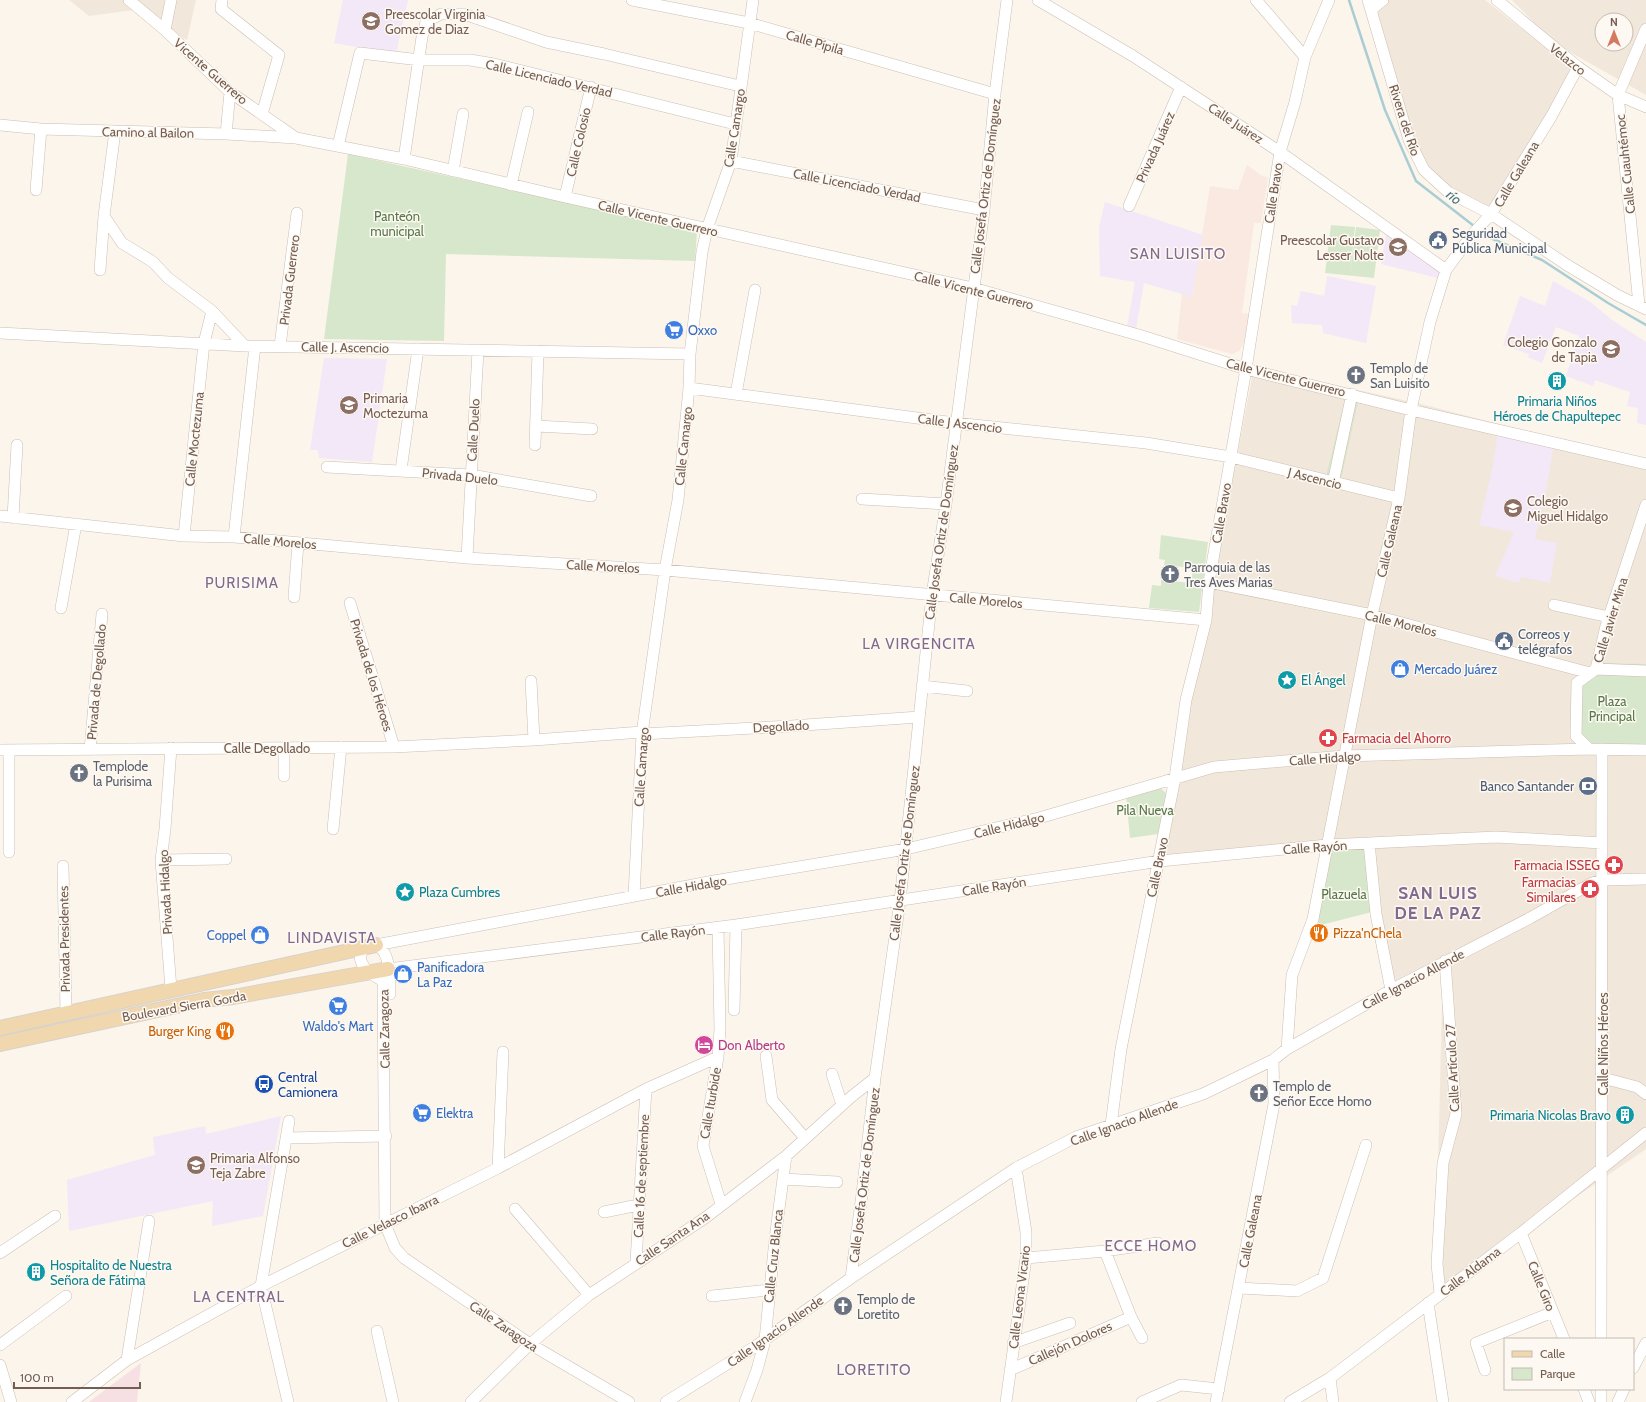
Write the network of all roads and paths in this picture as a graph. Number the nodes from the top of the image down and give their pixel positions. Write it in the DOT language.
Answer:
graph roads {
  1 [pos="129,0"];
  2 [pos="171,0"];
  3 [pos="222,0"];
  4 [pos="632,0"];
  5 [pos="753,0"];
  6 [pos="1008,0"];
  7 [pos="1038,0"];
  8 [pos="1256,0"];
  9 [pos="1329,0"];
  10 [pos="1383,0"];
  11 [pos="1497,0"];
  12 [pos="1370,5"];
  13 [pos="749,23"];
  14 [pos="1646,29"];
  15 [pos="165,30"];
  16 [pos="1643,46"];
  17 [pos="1305,57"];
  18 [pos="420,60"];
  19 [pos="1578,67"];
  20 [pos="740,86"];
  21 [pos="591,87"];
  22 [pos="1181,87"];
  23 [pos="230,92"];
  24 [pos="995,94"];
  25 [pos="1618,95"];
  26 [pos="1646,107"];
  27 [pos="528,112"];
  28 [pos="262,114"];
  29 [pos="463,114"];
  30 [pos="735,124"];
  31 [pos="0,125"];
  32 [pos="40,129"];
  33 [pos="115,131"];
  34 [pos="226,134"];
  35 [pos="296,138"];
  36 [pos="338,146"];
  37 [pos="1280,152"];
  38 [pos="404,159"];
  39 [pos="731,161"];
  40 [pos="453,171"];
  41 [pos="511,185"];
  42 [pos="36,190"];
  43 [pos="565,197"];
  44 [pos="1129,206"];
  45 [pos="984,210"];
  46 [pos="297,213"];
  47 [pos="104,216"];
  48 [pos="1489,217"];
  49 [pos="706,229"];
  50 [pos="100,270"];
  51 [pos="1446,270"];
  52 [pos="973,288"];
  53 [pos="755,290"];
  54 [pos="1642,307"];
  55 [pos="212,311"];
  56 [pos="0,333"];
  57 [pos="204,343"];
  58 [pos="250,346"];
  59 [pos="280,346"];
  60 [pos="418,349"];
  61 [pos="478,350"];
  62 [pos="538,351"];
  63 [pos="690,354"];
  64 [pos="1246,369"];
  65 [pos="689,388"];
  66 [pos="736,394"];
  67 [pos="1352,394"];
  68 [pos="1411,410"];
  69 [pos="955,423"];
  70 [pos="536,426"];
  71 [pos="592,429"];
  72 [pos="17,445"];
  73 [pos="536,445"];
  74 [pos="1231,458"];
  75 [pos="1646,464"];
  76 [pos="327,467"];
  77 [pos="401,470"];
  78 [pos="471,475"];
  79 [pos="1333,483"];
  80 [pos="591,496"];
  81 [pos="1399,498"];
  82 [pos="862,499"];
  83 [pos="946,504"];
  84 [pos="1646,505"];
  85 [pos="0,516"];
  86 [pos="14,518"];
  87 [pos="76,524"];
  88 [pos="184,536"];
  89 [pos="234,537"];
  90 [pos="298,543"];
  91 [pos="467,558"];
  92 [pos="664,570"];
  93 [pos="1209,582"];
  94 [pos="932,595"];
  95 [pos="294,597"];
  96 [pos="350,603"];
  97 [pos="1554,605"];
  98 [pos="61,608"];
  99 [pos="102,614"];
  100 [pos="1372,615"];
  101 [pos="1609,617"];
  102 [pos="1206,620"];
  103 [pos="1593,671"];
  104 [pos="1646,671"];
  105 [pos="531,681"];
  106 [pos="922,686"];
  107 [pos="968,691"];
  108 [pos="919,716"];
  109 [pos="642,733"];
  110 [pos="534,740"];
  111 [pos="341,747"];
  112 [pos="394,747"];
  113 [pos="171,748"];
  114 [pos="284,748"];
  115 [pos="1588,749"];
  116 [pos="1602,749"];
  117 [pos="4,750"];
  118 [pos="90,750"];
  119 [pos="1646,750"];
  120 [pos="1344,756"];
  121 [pos="284,776"];
  122 [pos="1175,778"];
  123 [pos="333,829"];
  124 [pos="1369,843"];
  125 [pos="1602,843"];
  126 [pos="1327,845"];
  127 [pos="906,849"];
  128 [pos="10,852"];
  129 [pos="226,859"];
  130 [pos="161,860"];
  131 [pos="1160,861"];
  132 [pos="63,866"];
  133 [pos="1646,879"];
  134 [pos="1603,880"];
  135 [pos="634,896"];
  136 [pos="900,901"];
  137 [pos="736,925"];
  138 [pos="718,927"];
  139 [pos="370,947"];
  140 [pos="336,954"];
  141 [pos="1445,961"];
  142 [pos="388,969"];
  143 [pos="369,972"];
  144 [pos="340,977"];
  145 [pos="199,983"];
  146 [pos="171,989"];
  147 [pos="1391,990"];
  148 [pos="204,1000"];
  149 [pos="734,1010"];
  150 [pos="66,1012"];
  151 [pos="0,1028"];
  152 [pos="0,1044"];
  153 [pos="1287,1049"];
  154 [pos="503,1052"];
  155 [pos="766,1056"];
  156 [pos="718,1057"];
  157 [pos="1273,1060"];
  158 [pos="832,1074"];
  159 [pos="875,1078"];
  160 [pos="1603,1078"];
  161 [pos="646,1089"];
  162 [pos="1646,1094"];
  163 [pos="842,1105"];
  164 [pos="288,1121"];
  165 [pos="1111,1125"];
  166 [pos="1646,1133"];
  167 [pos="386,1136"];
  168 [pos="286,1138"];
  169 [pos="805,1138"];
  170 [pos="1366,1145"];
  171 [pos="786,1156"];
  172 [pos="498,1168"];
  173 [pos="1016,1168"];
  174 [pos="1602,1168"];
  175 [pos="783,1179"];
  176 [pos="837,1182"];
  177 [pos="721,1204"];
  178 [pos="638,1206"];
  179 [pos="515,1209"];
  180 [pos="604,1212"];
  181 [pos="55,1216"];
  182 [pos="149,1221"];
  183 [pos="389,1222"];
  184 [pos="1521,1234"];
  185 [pos="1158,1243"];
  186 [pos="1105,1251"];
  187 [pos="0,1253"];
  188 [pos="1026,1258"];
  189 [pos="636,1262"];
  190 [pos="851,1278"];
  191 [pos="261,1286"];
  192 [pos="1239,1288"];
  193 [pos="769,1290"];
  194 [pos="1440,1293"];
  195 [pos="589,1295"];
  196 [pos="66,1296"];
  197 [pos="712,1296"];
  198 [pos="1428,1303"];
  199 [pos="1553,1312"];
  200 [pos="1131,1317"];
  201 [pos="1070,1323"];
  202 [pos="377,1332"];
  203 [pos="1142,1338"];
  204 [pos="1564,1338"];
  205 [pos="1601,1338"];
  206 [pos="765,1340"];
  207 [pos="1013,1343"];
  208 [pos="1646,1343"];
  209 [pos="530,1344"];
  210 [pos="0,1345"];
  211 [pos="1642,1359"];
  212 [pos="127,1360"];
  213 [pos="0,1365"];
  214 [pos="1634,1367"];
  215 [pos="1010,1370"];
  216 [pos="1485,1370"];
  217 [pos="1330,1378"];
  218 [pos="1219,1389"];
  219 [pos="1601,1390"];
  220 [pos="1624,1390"];
  221 [pos="11,1402"];
  222 [pos="72,1402"];
  223 [pos="288,1402"];
  224 [pos="393,1402"];
  225 [pos="472,1402"];
  226 [pos="629,1402"];
  227 [pos="666,1402"];
  228 [pos="746,1402"];
  229 [pos="1006,1402"];
  230 [pos="1142,1402"];
  231 [pos="1216,1402"];
  232 [pos="1290,1402"];
  233 [pos="1332,1402"];
  234 [pos="1443,1402"];
  235 [pos="1601,1402"];
  236 [pos="1618,1402"];
  1 -- 15 [label="street, Vicente Guerrero"];
  2 -- 15 [label="street"];
  3 -- 28 [label="street"];
  4 -- 13 [label="street, Calle Pípila"];
  5 -- 13 [label="street, Calle Camargo"];
  6 -- 24 [label="street, Calle Josefa Ortiz de Domínguez"];
  7 -- 22 [label="street, Calle Juárez"];
  8 -- 17 [label="street"];
  9 -- 17 [label="street, Calle Bravo"];
  10 -- 12 [label="street"];
  11 -- 19 [label="street, Velazco"];
  12 -- 48 [label="street, Rivera del Río"];
  13 -- 20 [label="street, Calle Camargo"];
  13 -- 24 [label="street, Calle Pípila"];
  14 -- 16 [label="street"];
  15 -- 23 [label="street, Vicente Guerrero"];
  16 -- 25 [label="street"];
  17 -- 37 [label="street, Calle Bravo"];
  18 -- 20 [label="street"];
  18 -- 21 [label="street, Calle Licenciado Verdad"];
  18 -- 36 [label="street, Calle Licenciado Verdad"];
  18 -- 38 [label="street"];
  19 -- 25 [label="street, Velazco"];
  19 -- 48 [label="street, Calle Galeana"];
  20 -- 30 [label="street, Calle Camargo"];
  21 -- 30 [label="street, Calle Licenciado Verdad"];
  21 -- 43 [label="street, Calle Colosio"];
  22 -- 37 [label="street, Calle Juárez"];
  22 -- 44 [label="street, Privada Juárez"];
  23 -- 28 [label="street, Vicente Guerrero"];
  23 -- 34 [label="street"];
  24 -- 45 [label="street, Calle Josefa Ortiz de Domínguez"];
  25 -- 26 [label="street, Velazco"];
  25 -- 54 [label="street, Calle Cuauhtémoc"];
  27 -- 41 [label="street"];
  28 -- 35 [label="street, Vicente Guerrero"];
  29 -- 40 [label="street"];
  30 -- 39 [label="street, Calle Camargo"];
  31 -- 32 [label="street, Camino al Bailon"];
  32 -- 33 [label="street, Camino al Bailon"];
  32 -- 42 [label="street"];
  33 -- 34 [label="street, Camino al Bailon"];
  33 -- 47 [label="street"];
  34 -- 35 [label="street, Camino al Bailon"];
  35 -- 36 [label="street, Calle Vicente Guerrero"];
  36 -- 38 [label="street, Calle Vicente Guerrero"];
  37 -- 51 [label="street, Calle Juárez"];
  37 -- 64 [label="street, Calle Bravo"];
  38 -- 40 [label="street, Calle Vicente Guerrero"];
  39 -- 45 [label="street, Calle Licenciado Verdad"];
  39 -- 49 [label="street, Calle Camargo"];
  40 -- 41 [label="street, Calle Vicente Guerrero"];
  41 -- 43 [label="street, Calle Vicente Guerrero"];
  43 -- 49 [label="street, Calle Vicente Guerrero"];
  45 -- 52 [label="street, Calle Josefa Ortiz de Domínguez"];
  46 -- 59 [label="street, Privada Guerrero"];
  47 -- 50 [label="street"];
  47 -- 55 [label="street"];
  48 -- 51 [label="street, Calle Galeana"];
  48 -- 54 [label="street, Rivera del Río"];
  49 -- 52 [label="street, Calle Vicente Guerrero"];
  49 -- 63 [label="street, Calle Camargo"];
  51 -- 68 [label="street, Calle Galeana"];
  52 -- 64 [label="street, Calle Vicente Guerrero"];
  52 -- 69 [label="street, Calle Josefa Ortiz de Domínguez"];
  53 -- 66 [label="street"];
  55 -- 57 [label="street, Calle Moctezuma"];
  55 -- 58 [label="street"];
  56 -- 57 [label="street, Calle J. Ascencio"];
  57 -- 58 [label="street, Calle J. Ascencio"];
  57 -- 88 [label="street, Calle Moctezuma"];
  58 -- 59 [label="street, Calle J. Ascencio"];
  58 -- 89 [label="street"];
  59 -- 60 [label="street, Calle J. Ascencio"];
  60 -- 61 [label="street, Calle J. Ascencio"];
  60 -- 77 [label="street"];
  61 -- 62 [label="street, Calle J. Ascencio"];
  61 -- 78 [label="street, Calle Duelo"];
  62 -- 63 [label="street, Calle J. Ascencio"];
  62 -- 70 [label="street"];
  63 -- 65 [label="street, Calle Camargo"];
  64 -- 67 [label="street, Calle Vicente Guerrero"];
  64 -- 74 [label="street, Calle Bravo"];
  65 -- 66 [label="street, Calle J Ascencio"];
  65 -- 92 [label="street, Calle Camargo"];
  66 -- 69 [label="street, Calle J Ascencio"];
  67 -- 68 [label="street, Calle Vicente Guerrero"];
  67 -- 79 [label="street"];
  68 -- 75 [label="street, Calle Vicente Guerrero"];
  68 -- 81 [label="street, Calle Galeana"];
  69 -- 74 [label="street, Calle J Ascencio"];
  69 -- 83 [label="street, Calle Josefa Ortiz de Domínguez"];
  70 -- 71 [label="street"];
  70 -- 73 [label="street"];
  72 -- 86 [label="street"];
  74 -- 79 [label="street, J Ascencio"];
  74 -- 93 [label="street, Calle Bravo"];
  76 -- 77 [label="street, Privada Duelo"];
  77 -- 78 [label="street, Privada Duelo"];
  78 -- 80 [label="street, Privada Duelo"];
  78 -- 91 [label="street, Calle Duelo"];
  79 -- 81 [label="street, J Ascencio"];
  81 -- 100 [label="street, Calle Galeana"];
  82 -- 83 [label="street"];
  83 -- 94 [label="street, Calle Josefa Ortiz de Domínguez"];
  84 -- 101 [label="street, Calle Javier Mina"];
  85 -- 86 [label="street, Calle Morelos"];
  86 -- 87 [label="street, Calle Morelos"];
  87 -- 88 [label="street, Calle Morelos"];
  87 -- 98 [label="street"];
  88 -- 89 [label="street, Calle Morelos"];
  89 -- 90 [label="street, Calle Morelos"];
  90 -- 91 [label="street, Calle Morelos"];
  90 -- 95 [label="street"];
  91 -- 92 [label="street, Calle Morelos"];
  92 -- 94 [label="street, Calle Morelos"];
  92 -- 109 [label="street, Calle Camargo"];
  93 -- 100 [label="street, Calle Morelos"];
  93 -- 102 [label="street, Calle Bravo"];
  94 -- 102 [label="street, Calle Morelos"];
  94 -- 106 [label="street, Calle Josefa Ortiz de Domínguez"];
  96 -- 112 [label="street, Privada de los Héroes"];
  97 -- 101 [label="street"];
  99 -- 118 [label="street, Privada de Degollado"];
  100 -- 103 [label="street, Calle Morelos"];
  100 -- 120 [label="street, Calle Galeana"];
  101 -- 103 [label="street, Calle Javier Mina"];
  102 -- 122 [label="street, Calle Bravo"];
  103 -- 104 [label="street, Calle Morelos"];
  103 -- 115 [label="street, Calle Javier Mina"];
  105 -- 110 [label="street"];
  106 -- 107 [label="street"];
  106 -- 108 [label="street, Calle Josefa Ortiz de Domínguez"];
  108 -- 109 [label="street, Degollado"];
  108 -- 127 [label="street, Calle Josefa Ortiz de Domínguez"];
  109 -- 110 [label="street, Degollado"];
  109 -- 135 [label="street, Calle Camargo"];
  110 -- 112 [label="street, Calle Degollado"];
  111 -- 112 [label="street, Calle Degollado"];
  111 -- 114 [label="street, Calle Degollado"];
  111 -- 123 [label="street"];
  113 -- 114 [label="street, Calle Degollado"];
  113 -- 118 [label="street, Calle Degollado"];
  113 -- 130 [label="street, Privada Hidalgo"];
  114 -- 121 [label="street"];
  115 -- 116 [label="street, Calle Hidalgo"];
  115 -- 120 [label="street, Calle Hidalgo"];
  116 -- 119 [label="street, Calle Hidalgo"];
  116 -- 125 [label="street, Calle Niños Héroes"];
  117 -- 118 [label="street, Calle Degollado"];
  117 -- 128 [label="street"];
  120 -- 122 [label="street, Calle Hidalgo"];
  120 -- 126 [label="street, Calle Galeana"];
  122 -- 127 [label="street, Calle Hidalgo"];
  122 -- 131 [label="street, Calle Bravo"];
  124 -- 125 [label="street, Calle Rayón"];
  124 -- 126 [label="street, Calle Rayón"];
  124 -- 147 [label="street"];
  125 -- 134 [label="street, Calle Niños Héroes"];
  126 -- 131 [label="street, Calle Rayón"];
  126 -- 153 [label="street, Calle Galeana"];
  127 -- 135 [label="street, Calle Hidalgo"];
  127 -- 136 [label="street, Calle Josefa Ortiz de Domínguez"];
  129 -- 130 [label="street"];
  130 -- 146 [label="street, Privada Hidalgo"];
  131 -- 136 [label="street, Calle Rayón"];
  131 -- 165 [label="street, Calle Bravo"];
  132 -- 150 [label="street, Privada Presidentes"];
  133 -- 134 [label="street"];
  134 -- 141 [label="street, Calle Ignacio Allende"];
  134 -- 160 [label="street, Calle Niños Héroes"];
  135 -- 139 [label="street, Calle Hidalgo"];
  136 -- 137 [label="street, Calle Rayón"];
  136 -- 159 [label="street, Calle Josefa Ortiz de Domínguez"];
  137 -- 138 [label="street, Calle Rayón"];
  137 -- 149 [label="street"];
  138 -- 142 [label="street, Calle Rayón"];
  138 -- 156 [label="street, Calle Iturbide"];
  139 -- 140 [label="main road, Boulevard Sierra Gorda"];
  139 -- 142 [label="street"];
  139 -- 143 [label="street"];
  140 -- 144 [label="main road"];
  140 -- 145 [label="main road, Boulevard Sierra Gorda"];
  141 -- 147 [label="street, Calle Ignacio Allende"];
  141 -- 194 [label="street, Calle Artículo 27"];
  142 -- 143 [label="main road, Boulevard Sierra Gorda"];
  142 -- 183 [label="street, Calle Zaragoza"];
  143 -- 144 [label="main road, Boulevard Sierra Gorda"];
  143 -- 167 [label="street, Calle Zaragoza"];
  144 -- 148 [label="main road, Boulevard Sierra Gorda"];
  145 -- 146 [label="main road, Boulevard Sierra Gorda"];
  145 -- 148 [label="main road"];
  146 -- 150 [label="main road, Boulevard Sierra Gorda"];
  147 -- 153 [label="street, Calle Ignacio Allende"];
  148 -- 152 [label="main road, Boulevard Sierra Gorda"];
  150 -- 151 [label="main road, Boulevard Sierra Gorda"];
  153 -- 157 [label="street, Calle Ignacio Allende"];
  154 -- 172 [label="street"];
  155 -- 169 [label="street"];
  156 -- 161 [label="street, Calle Velasco Ibarra"];
  156 -- 177 [label="street, Calle Iturbide"];
  157 -- 165 [label="street, Calle Ignacio Allende"];
  157 -- 192 [label="street, Calle Galeana"];
  158 -- 163 [label="street"];
  159 -- 163 [label="street, Calle Santa Ana"];
  159 -- 190 [label="street, Calle Josefa Ortiz de Domínguez"];
  160 -- 162 [label="street"];
  160 -- 174 [label="street, Calle Niños Héroes"];
  161 -- 172 [label="street, Calle Velasco Ibarra"];
  161 -- 178 [label="street, Calle 16 de septiembre"];
  163 -- 169 [label="street, Calle Santa Ana"];
  164 -- 168 [label="street"];
  165 -- 173 [label="street, Calle Ignacio Allende"];
  166 -- 174 [label="street, Calle Aldama"];
  167 -- 168 [label="street"];
  167 -- 183 [label="street, Calle Zaragoza"];
  168 -- 191 [label="street"];
  169 -- 171 [label="street, Calle Santa Ana"];
  170 -- 192 [label="street"];
  171 -- 175 [label="street, Calle Cruz Blanca"];
  171 -- 177 [label="street, Calle Santa Ana"];
  172 -- 183 [label="street, Calle Velasco Ibarra"];
  173 -- 188 [label="street, Calle Leona Vicario"];
  173 -- 190 [label="street, Calle Ignacio Allende"];
  174 -- 184 [label="street, Calle Aldama"];
  174 -- 205 [label="street, Calle Niños Héroes"];
  175 -- 176 [label="street"];
  175 -- 193 [label="street, Calle Cruz Blanca"];
  177 -- 189 [label="street, Calle Santa Ana"];
  178 -- 180 [label="street"];
  178 -- 189 [label="street, Calle 16 de septiembre"];
  179 -- 195 [label="street"];
  181 -- 187 [label="street"];
  182 -- 212 [label="street"];
  183 -- 191 [label="street, Calle Velasco Ibarra"];
  183 -- 209 [label="street, Calle Zaragoza"];
  184 -- 194 [label="street, Calle Aldama"];
  184 -- 199 [label="street, Calle Giro"];
  185 -- 186 [label="street"];
  186 -- 188 [label="street"];
  186 -- 200 [label="street"];
  188 -- 207 [label="street, Calle Leona Vicario"];
  189 -- 195 [label="street, Calle Santa Ana"];
  190 -- 206 [label="street, Calle Ignacio Allende"];
  191 -- 212 [label="street, Calle Velasco Ibarra"];
  191 -- 223 [label="street"];
  192 -- 218 [label="street, Calle Galeana"];
  193 -- 197 [label="street"];
  193 -- 206 [label="street, Calle Cruz Blanca"];
  194 -- 198 [label="street, Calle Aldama"];
  195 -- 209 [label="street, Calle Santa Ana"];
  196 -- 210 [label="street"];
  198 -- 217 [label="street, Calle Aldama"];
  198 -- 234 [label="street"];
  199 -- 204 [label="street, Calle Giro"];
  199 -- 216 [label="street"];
  200 -- 203 [label="street"];
  200 -- 215 [label="street, Callejón Dolores"];
  201 -- 207 [label="street"];
  202 -- 224 [label="street"];
  206 -- 227 [label="street, Calle Ignacio Allende"];
  206 -- 228 [label="street, Calle Cruz Blanca"];
  207 -- 215 [label="street, Calle Leona Vicario"];
  208 -- 211 [label="street"];
  209 -- 225 [label="street, Calle Santa Ana"];
  209 -- 226 [label="street, Calle Zaragoza"];
  211 -- 214 [label="street"];
  212 -- 222 [label="street, Calle Velasco Ibarra"];
  213 -- 221 [label="street"];
  215 -- 229 [label="street, Calle Leona Vicario"];
  217 -- 232 [label="street, Calle Aldama"];
  217 -- 233 [label="street"];
  218 -- 230 [label="street"];
  218 -- 231 [label="street, Calle Galeana"];
  219 -- 235 [label="street"];
  220 -- 236 [label="street"];
}
